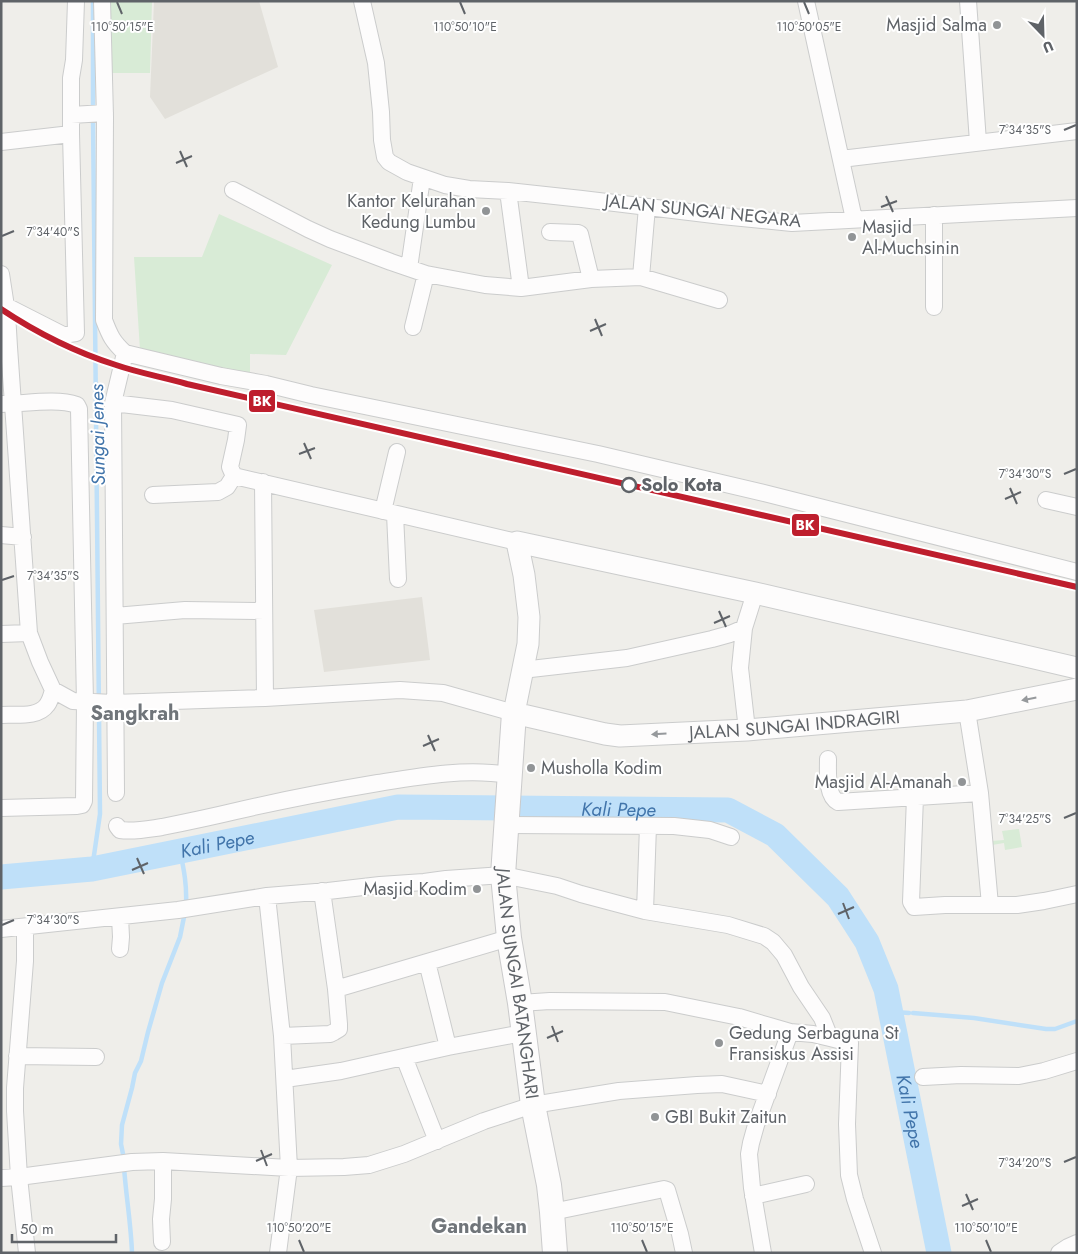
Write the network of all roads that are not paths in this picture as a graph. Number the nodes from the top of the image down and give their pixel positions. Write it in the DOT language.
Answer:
graph roads {
  1 [pos="76,1"];
  2 [pos="102,1"];
  3 [pos="362,1"];
  4 [pos="806,1"];
  5 [pos="968,1"];
  6 [pos="90,114"];
  7 [pos="1077,131"];
  8 [pos="71,134"];
  9 [pos="1,142"];
  10 [pos="978,142"];
  11 [pos="841,159"];
  12 [pos="422,178"];
  13 [pos="233,190"];
  14 [pos="508,191"];
  15 [pos="647,206"];
  16 [pos="1077,208"];
  17 [pos="934,215"];
  18 [pos="854,219"];
  19 [pos="550,232"];
  20 [pos="409,268"];
  21 [pos="1,274"];
  22 [pos="426,274"];
  23 [pos="641,277"];
  24 [pos="591,279"];
  25 [pos="520,288"];
  26 [pos="719,300"];
  27 [pos="6,306"];
  28 [pos="934,307"];
  29 [pos="413,327"];
  30 [pos="5,347"];
  31 [pos="125,353"];
  32 [pos="113,403"];
  33 [pos="7,404"];
  34 [pos="397,452"];
  35 [pos="234,476"];
  36 [pos="263,482"];
  37 [pos="153,495"];
  38 [pos="1046,500"];
  39 [pos="1077,507"];
  40 [pos="389,512"];
  41 [pos="1,536"];
  42 [pos="23,537"];
  43 [pos="517,542"];
  44 [pos="545,547"];
  45 [pos="523,572"];
  46 [pos="1077,572"];
  47 [pos="398,579"];
  48 [pos="755,593"];
  49 [pos="264,611"];
  50 [pos="115,616"];
  51 [pos="744,628"];
  52 [pos="29,633"];
  53 [pos="1,634"];
  54 [pos="1077,668"];
  55 [pos="522,670"];
  56 [pos="1077,689"];
  57 [pos="53,690"];
  58 [pos="265,698"];
  59 [pos="88,702"];
  60 [pos="114,703"];
  61 [pos="967,711"];
  62 [pos="514,713"];
  63 [pos="1,714"];
  64 [pos="747,730"];
  65 [pos="828,759"];
  66 [pos="509,779"];
  67 [pos="980,793"];
  68 [pos="116,794"];
  69 [pos="915,797"];
  70 [pos="1,808"];
  71 [pos="506,822"];
  72 [pos="117,826"];
  73 [pos="648,826"];
  74 [pos="731,837"];
  75 [pos="503,875"];
  76 [pos="322,891"];
  77 [pos="1077,894"];
  78 [pos="267,896"];
  79 [pos="990,905"];
  80 [pos="645,910"];
  81 [pos="120,916"];
  82 [pos="25,928"];
  83 [pos="1,929"];
  84 [pos="509,938"];
  85 [pos="120,950"];
  86 [pos="427,962"];
  87 [pos="336,989"];
  88 [pos="520,1003"];
  89 [pos="790,1032"];
  90 [pos="524,1034"];
  91 [pos="282,1036"];
  92 [pos="830,1038"];
  93 [pos="448,1047"];
  94 [pos="17,1056"];
  95 [pos="96,1057"];
  96 [pos="404,1057"];
  97 [pos="1077,1061"];
  98 [pos="923,1077"];
  99 [pos="285,1079"];
  100 [pos="768,1094"];
  101 [pos="533,1105"];
  102 [pos="437,1141"];
  103 [pos="163,1162"];
  104 [pos="289,1168"];
  105 [pos="19,1177"];
  106 [pos="1,1178"];
  107 [pos="806,1184"];
  108 [pos="753,1196"];
  109 [pos="552,1212"];
  110 [pos="162,1242"];
  111 [pos="1077,1243"];
  112 [pos="27,1253"];
  113 [pos="278,1253"];
  114 [pos="555,1253"];
  115 [pos="684,1253"];
  116 [pos="763,1253"];
  117 [pos="873,1253"];
  118 [pos="1059,1253"];
  1 -- 6 [label="street"];
  2 -- 6 [label="street"];
  3 -- 12 [label="street, JALAN SUNGAI NEGARA"];
  4 -- 11 [label="street"];
  5 -- 10 [label="street"];
  6 -- 8 [label="street"];
  6 -- 31 [label="street"];
  7 -- 10 [label="street"];
  8 -- 9 [label="street"];
  8 -- 27 [label="street"];
  10 -- 11 [label="street"];
  11 -- 18 [label="street"];
  12 -- 14 [label="street, JALAN SUNGAI NEGARA"];
  12 -- 20 [label="street"];
  13 -- 20 [label="street"];
  14 -- 15 [label="street, JALAN SUNGAI NEGARA"];
  14 -- 25 [label="street"];
  15 -- 18 [label="street, JALAN SUNGAI NEGARA"];
  15 -- 23 [label="street"];
  16 -- 17 [label="street, JALAN SUNGAI NEGARA"];
  17 -- 18 [label="street, JALAN SUNGAI NEGARA"];
  17 -- 28 [label="street"];
  19 -- 24 [label="street"];
  20 -- 22 [label="street"];
  21 -- 27 [label="street"];
  22 -- 25 [label="street"];
  22 -- 29 [label="street"];
  23 -- 24 [label="street"];
  23 -- 26 [label="street"];
  24 -- 25 [label="street"];
  27 -- 30 [label="street"];
  30 -- 33 [label="street"];
  31 -- 32 [label="street"];
  31 -- 46 [label="street"];
  32 -- 35 [label="street"];
  32 -- 50 [label="street"];
  33 -- 42 [label="street"];
  33 -- 59 [label="street"];
  34 -- 40 [label="street"];
  35 -- 36 [label="street"];
  35 -- 37 [label="street"];
  36 -- 40 [label="street"];
  36 -- 49 [label="street"];
  38 -- 39 [label="street"];
  40 -- 43 [label="street"];
  40 -- 47 [label="street"];
  41 -- 42 [label="street"];
  42 -- 52 [label="street"];
  43 -- 44 [label="street"];
  43 -- 45 [label="street"];
  44 -- 45 [label="street"];
  44 -- 48 [label="street"];
  45 -- 55 [label="street"];
  48 -- 51 [label="street"];
  48 -- 54 [label="street"];
  49 -- 50 [label="street"];
  49 -- 58 [label="street"];
  50 -- 60 [label="street"];
  51 -- 55 [label="street"];
  51 -- 64 [label="street"];
  52 -- 53 [label="street"];
  52 -- 57 [label="street"];
  55 -- 62 [label="street"];
  56 -- 61 [label="street, JALAN SUNGAI INDRAGIRI, one-way"];
  57 -- 59 [label="street"];
  57 -- 63 [label="street"];
  58 -- 60 [label="street"];
  58 -- 62 [label="street"];
  59 -- 60 [label="street"];
  59 -- 70 [label="street"];
  60 -- 68 [label="street"];
  61 -- 64 [label="street, JALAN SUNGAI INDRAGIRI"];
  61 -- 67 [label="street"];
  64 -- 62 [label="street, JALAN SUNGAI INDRAGIRI, one-way"];
  62 -- 66 [label="main road, JALAN SUNGAI BATANGHARI"];
  65 -- 69 [label="street"];
  66 -- 71 [label="main road, JALAN SUNGAI BATANGHARI"];
  66 -- 72 [label="street"];
  67 -- 69 [label="street"];
  67 -- 79 [label="street"];
  69 -- 79 [label="street"];
  71 -- 73 [label="street"];
  71 -- 75 [label="main road, JALAN SUNGAI BATANGHARI"];
  73 -- 74 [label="street"];
  73 -- 80 [label="street"];
  75 -- 76 [label="street"];
  75 -- 80 [label="street"];
  75 -- 84 [label="main road, JALAN SUNGAI BATANGHARI"];
  76 -- 78 [label="street"];
  76 -- 87 [label="street"];
  77 -- 79 [label="street"];
  78 -- 81 [label="street"];
  78 -- 91 [label="street"];
  80 -- 92 [label="street"];
  81 -- 82 [label="street"];
  81 -- 85 [label="street"];
  82 -- 83 [label="street"];
  82 -- 94 [label="street"];
  84 -- 86 [label="street"];
  84 -- 88 [label="main road, JALAN SUNGAI BATANGHARI"];
  86 -- 87 [label="street"];
  86 -- 93 [label="street"];
  87 -- 91 [label="street"];
  88 -- 89 [label="street"];
  88 -- 90 [label="main road, JALAN SUNGAI BATANGHARI"];
  89 -- 92 [label="street"];
  89 -- 100 [label="street"];
  90 -- 93 [label="street"];
  90 -- 101 [label="main road, JALAN SUNGAI BATANGHARI"];
  91 -- 99 [label="street"];
  92 -- 117 [label="street"];
  93 -- 96 [label="street"];
  94 -- 95 [label="street"];
  94 -- 105 [label="street"];
  96 -- 99 [label="street"];
  96 -- 102 [label="street"];
  97 -- 98 [label="street"];
  99 -- 104 [label="street"];
  100 -- 101 [label="street"];
  100 -- 108 [label="street"];
  101 -- 102 [label="street"];
  101 -- 109 [label="main road, JALAN SUNGAI BATANGHARI"];
  102 -- 104 [label="street"];
  103 -- 104 [label="street"];
  103 -- 105 [label="street"];
  103 -- 110 [label="street"];
  104 -- 113 [label="street"];
  105 -- 106 [label="street"];
  105 -- 112 [label="street"];
  107 -- 108 [label="street"];
  108 -- 116 [label="street"];
  109 -- 114 [label="main road, JALAN SUNGAI BATANGHARI"];
  109 -- 115 [label="street"];
  111 -- 118 [label="street"];
}
